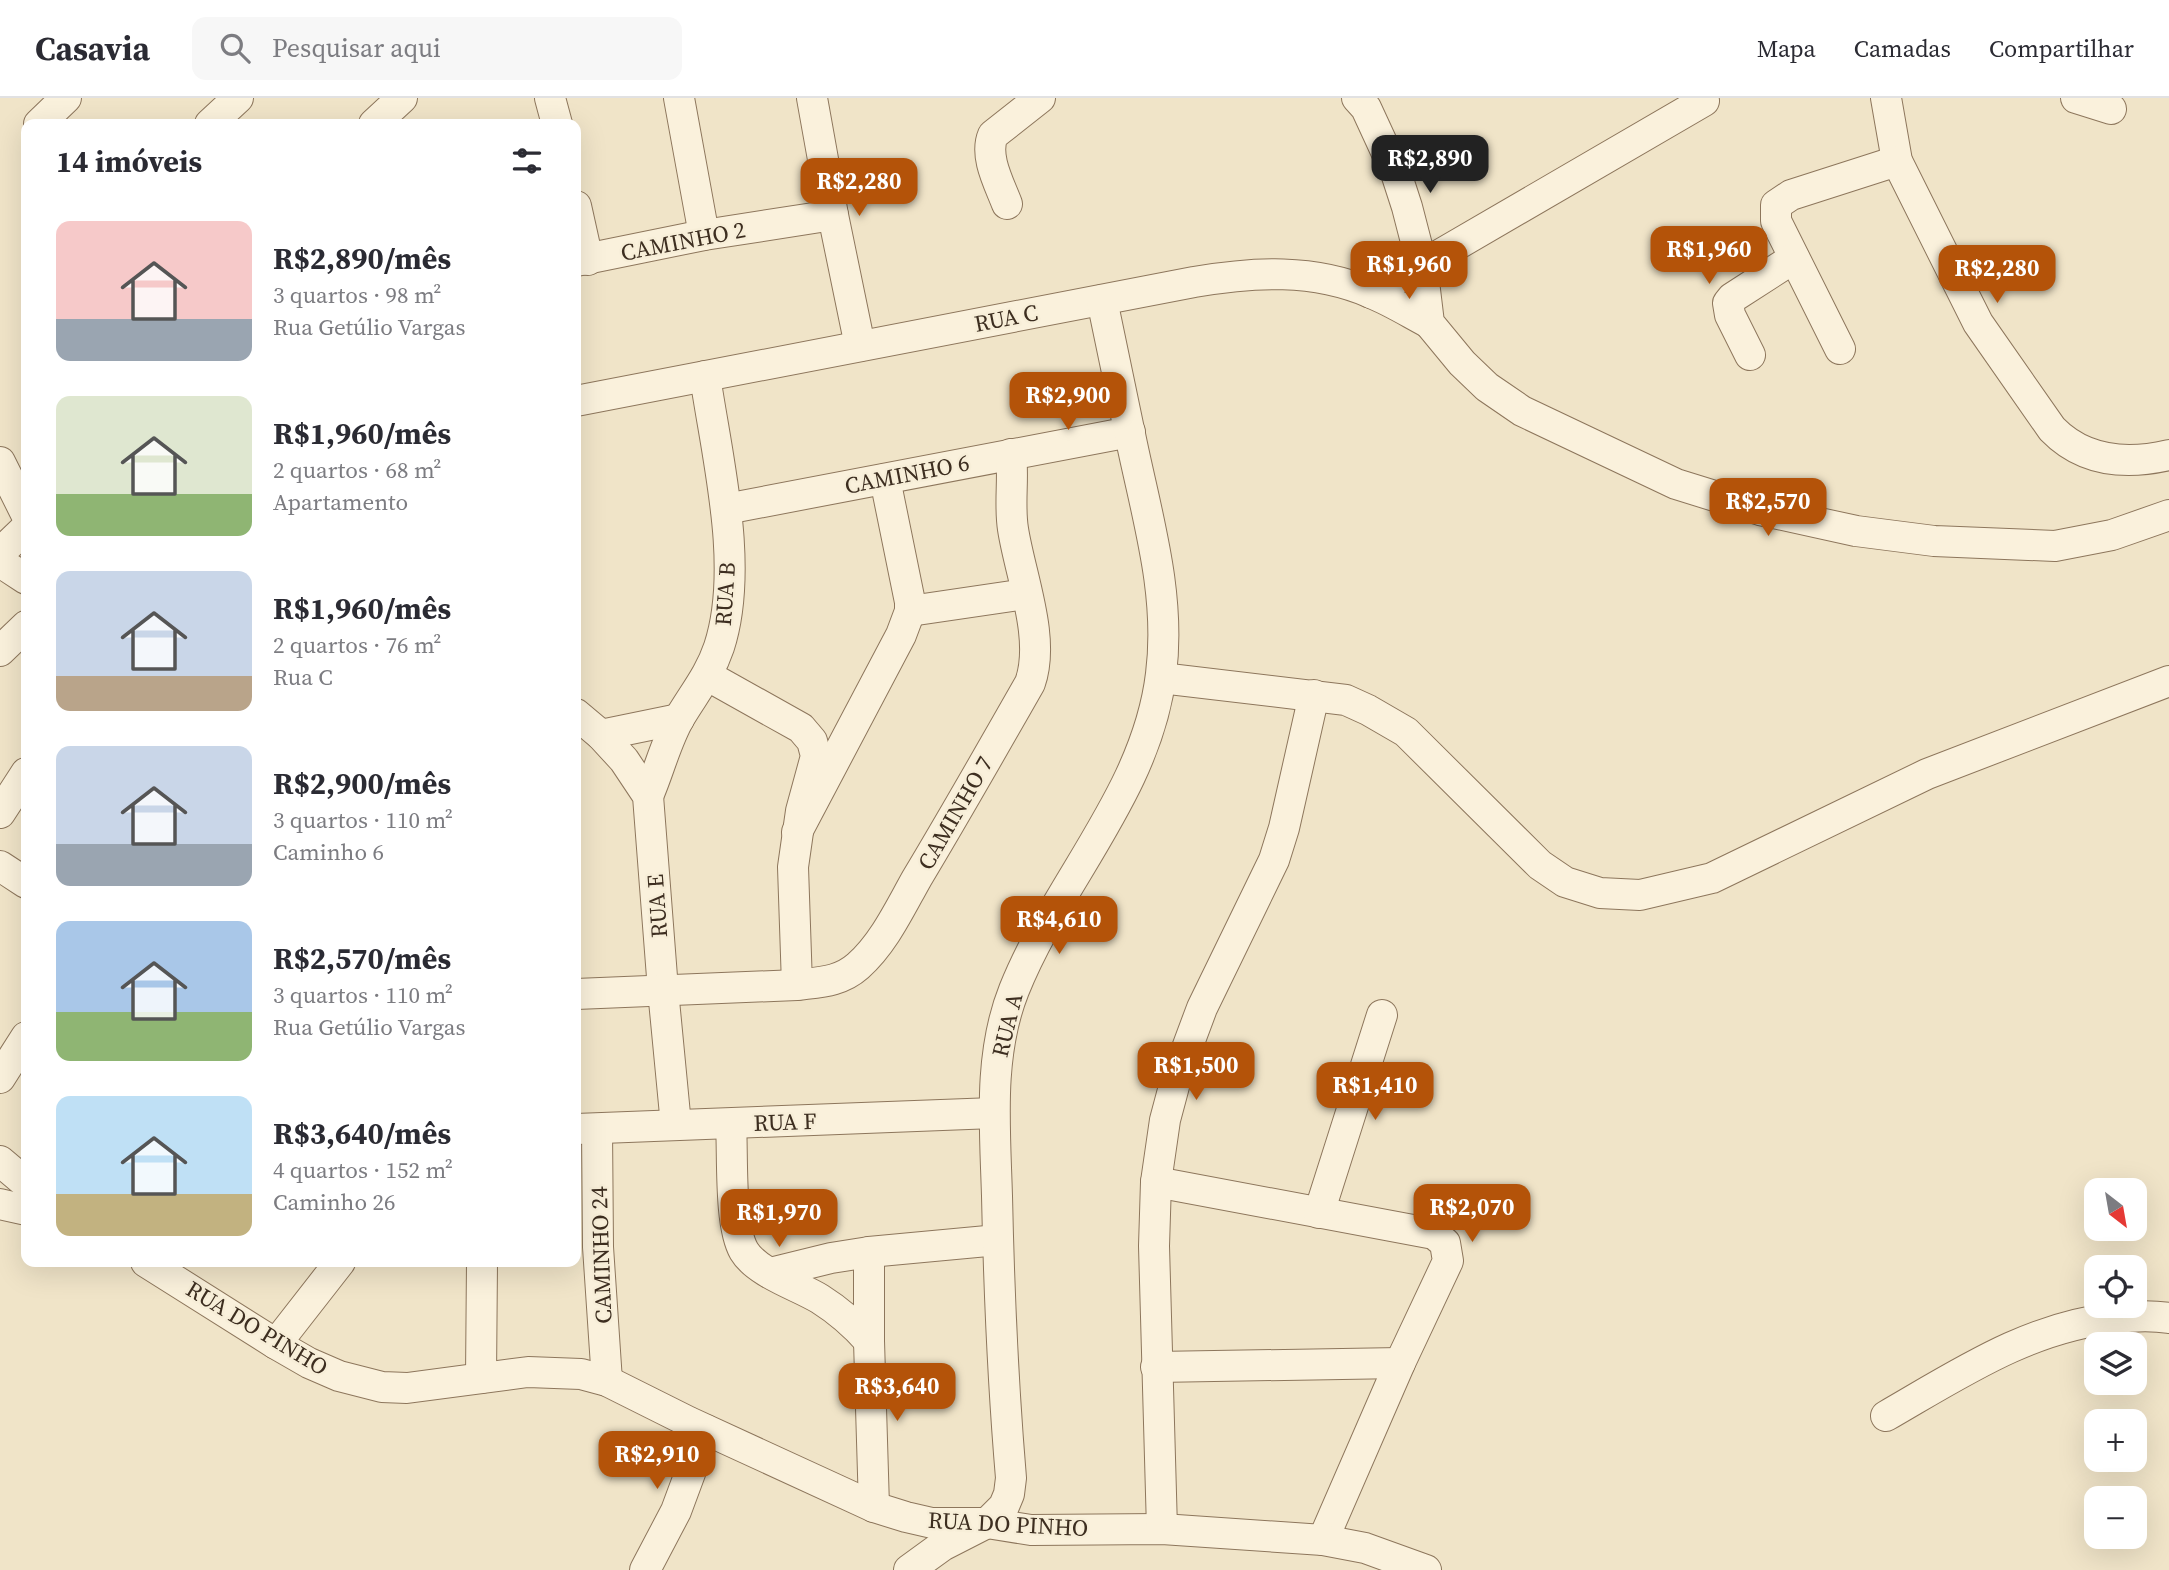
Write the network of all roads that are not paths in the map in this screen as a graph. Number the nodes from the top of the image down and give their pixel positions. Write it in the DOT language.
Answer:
graph roads {
  1 [pos="66,98"];
  2 [pos="238,98"];
  3 [pos="402,98"];
  4 [pos="550,98"];
  5 [pos="679,98"];
  6 [pos="812,98"];
  7 [pos="1040,98"];
  8 [pos="1885,98"];
  9 [pos="2076,98"];
  10 [pos="1367,101"];
  11 [pos="1704,101"];
  12 [pos="2111,109"];
  13 [pos="44,119"];
  14 [pos="215,119"];
  15 [pos="379,119"];
  16 [pos="556,119"];
  17 [pos="1897,161"];
  18 [pos="1007,204"];
  19 [pos="833,215"];
  20 [pos="704,235"];
  21 [pos="1794,258"];
  22 [pos="582,260"];
  23 [pos="1422,265"];
  24 [pos="1371,293"];
  25 [pos="1102,300"];
  26 [pos="1429,323"];
  27 [pos="860,346"];
  28 [pos="1840,349"];
  29 [pos="1750,355"];
  30 [pos="705,376"];
  31 [pos="581,400"];
  32 [pos="1131,438"];
  33 [pos="2169,455"];
  34 [pos="1012,461"];
  35 [pos="0,462"];
  36 [pos="885,479"];
  37 [pos="21,504"];
  38 [pos="726,509"];
  39 [pos="2169,515"];
  40 [pos="21,533"];
  41 [pos="0,553"];
  42 [pos="0,562"];
  43 [pos="21,576"];
  44 [pos="1026,594"];
  45 [pos="910,611"];
  46 [pos="21,631"];
  47 [pos="0,651"];
  48 [pos="708,676"];
  49 [pos="1161,678"];
  50 [pos="2169,681"];
  51 [pos="1314,695"];
  52 [pos="581,718"];
  53 [pos="679,719"];
  54 [pos="601,734"];
  55 [pos="21,781"];
  56 [pos="649,796"];
  57 [pos="0,813"];
  58 [pos="797,832"];
  59 [pos="0,866"];
  60 [pos="21,880"];
  61 [pos="797,985"];
  62 [pos="663,990"];
  63 [pos="581,994"];
  64 [pos="1382,1015"];
  65 [pos="21,1045"];
  66 [pos="0,1078"];
  67 [pos="994,1113"];
  68 [pos="731,1124"];
  69 [pos="676,1125"];
  70 [pos="586,1129"];
  71 [pos="0,1161"];
  72 [pos="21,1179"];
  73 [pos="1156,1182"];
  74 [pos="0,1204"];
  75 [pos="21,1209"];
  76 [pos="1319,1213"];
  77 [pos="998,1240"];
  78 [pos="869,1252"];
  79 [pos="336,1267"];
  80 [pos="482,1267"];
  81 [pos="178,1270"];
  82 [pos="770,1273"];
  83 [pos="2169,1318"];
  84 [pos="869,1341"];
  85 [pos="276,1344"];
  86 [pos="1400,1363"];
  87 [pos="1156,1367"];
  88 [pos="481,1378"];
  89 [pos="607,1381"];
  90 [pos="1886,1416"];
  91 [pos="706,1430"];
  92 [pos="874,1507"];
  93 [pos="986,1523"];
  94 [pos="1162,1529"];
  95 [pos="1323,1539"];
  96 [pos="645,1570"];
  97 [pos="909,1570"];
  98 [pos="1426,1570"];
  1 -- 13 [label="street"];
  2 -- 14 [label="street"];
  3 -- 15 [label="street"];
  4 -- 16 [label="street"];
  5 -- 20 [label="street"];
  6 -- 19 [label="street"];
  7 -- 18 [label="street"];
  8 -- 17 [label="street"];
  9 -- 12 [label="street"];
  10 -- 23 [label="street"];
  11 -- 23 [label="street"];
  17 -- 21 [label="street"];
  17 -- 33 [label="street"];
  19 -- 20 [label="street, CAMINHO 2"];
  19 -- 27 [label="street"];
  20 -- 22 [label="street, CAMINHO 2"];
  21 -- 28 [label="street"];
  21 -- 29 [label="street"];
  23 -- 24 [label="street"];
  23 -- 26 [label="street"];
  24 -- 25 [label="street, RUA C"];
  24 -- 26 [label="street, RUA C"];
  25 -- 27 [label="street, RUA C"];
  25 -- 32 [label="street, RUA A"];
  26 -- 39 [label="street"];
  27 -- 30 [label="street, RUA C"];
  30 -- 31 [label="street, RUA C"];
  30 -- 38 [label="street, RUA B"];
  32 -- 34 [label="street, CAMINHO 6"];
  32 -- 49 [label="street, RUA A"];
  34 -- 36 [label="street, CAMINHO 6"];
  34 -- 44 [label="street, CAMINHO 7"];
  35 -- 37 [label="street"];
  36 -- 38 [label="street, CAMINHO 6"];
  36 -- 45 [label="street"];
  38 -- 48 [label="street, RUA B"];
  40 -- 41 [label="street"];
  42 -- 43 [label="street"];
  44 -- 45 [label="street"];
  44 -- 61 [label="street, CAMINHO 7"];
  45 -- 58 [label="street"];
  46 -- 47 [label="street"];
  48 -- 53 [label="street, RUA B"];
  48 -- 58 [label="street"];
  49 -- 51 [label="street"];
  49 -- 67 [label="street, RUA A"];
  50 -- 51 [label="street"];
  51 -- 73 [label="street"];
  52 -- 54 [label="street"];
  53 -- 54 [label="street"];
  53 -- 56 [label="street, RUA B"];
  54 -- 56 [label="street"];
  55 -- 57 [label="street"];
  56 -- 62 [label="street, RUA E"];
  58 -- 61 [label="street"];
  59 -- 60 [label="street"];
  61 -- 62 [label="street, CAMINHO 7"];
  62 -- 63 [label="street, CAMINHO 7"];
  62 -- 69 [label="street, RUA E"];
  64 -- 76 [label="street"];
  65 -- 66 [label="street"];
  67 -- 68 [label="street, RUA F"];
  67 -- 77 [label="street, RUA A"];
  68 -- 69 [label="street, RUA F"];
  68 -- 82 [label="street"];
  69 -- 70 [label="street, RUA F"];
  70 -- 89 [label="street, CAMINHO 24"];
  71 -- 72 [label="street"];
  73 -- 76 [label="street"];
  73 -- 87 [label="street"];
  74 -- 75 [label="street"];
  76 -- 86 [label="street"];
  77 -- 78 [label="street"];
  77 -- 93 [label="street, RUA A"];
  78 -- 82 [label="street"];
  78 -- 84 [label="street"];
  79 -- 85 [label="street"];
  80 -- 88 [label="street"];
  81 -- 85 [label="street, RUA DO PINHO"];
  82 -- 84 [label="street"];
  83 -- 90 [label="street"];
  84 -- 92 [label="street"];
  85 -- 88 [label="street, RUA DO PINHO"];
  86 -- 87 [label="street"];
  86 -- 95 [label="street"];
  87 -- 94 [label="street"];
  88 -- 89 [label="street, RUA DO PINHO"];
  89 -- 91 [label="street, RUA DO PINHO"];
  91 -- 92 [label="street, RUA DO PINHO"];
  91 -- 96 [label="street"];
  92 -- 93 [label="street, RUA DO PINHO"];
  93 -- 94 [label="street, RUA DO PINHO"];
  93 -- 97 [label="street, RUA A"];
  94 -- 95 [label="street, RUA DO PINHO"];
  95 -- 98 [label="street, RUA DO PINHO"];
}
